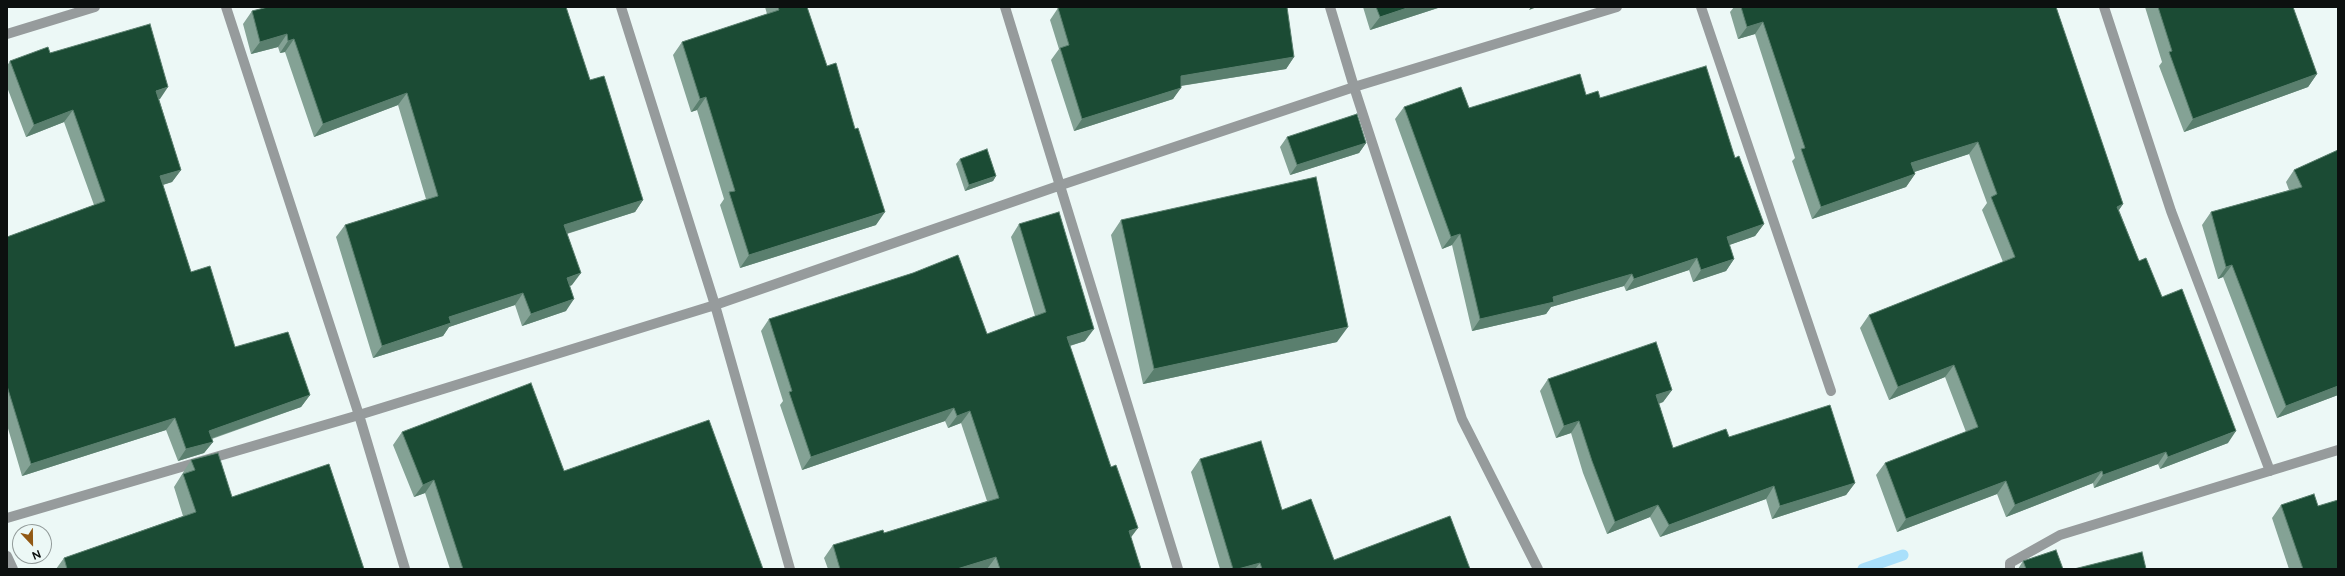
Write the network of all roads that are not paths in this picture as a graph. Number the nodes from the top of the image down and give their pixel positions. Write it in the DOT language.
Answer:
graph roads {
  1 [pos="95,7"];
  2 [pos="226,7"];
  3 [pos="621,7"];
  4 [pos="1004,7"];
  5 [pos="1330,7"];
  6 [pos="1617,7"];
  7 [pos="1702,7"];
  8 [pos="2104,7"];
  9 [pos="7,34"];
  10 [pos="1354,87"];
  11 [pos="1061,185"];
  12 [pos="715,305"];
  13 [pos="1831,391"];
  14 [pos="359,415"];
  15 [pos="2338,450"];
  16 [pos="2270,470"];
  17 [pos="7,518"];
  18 [pos="7,556"];
  19 [pos="13,569"];
  20 [pos="405,569"];
  21 [pos="790,569"];
  22 [pos="1178,569"];
  23 [pos="1538,569"];
  24 [pos="2010,569"];
  1 -- 9 [label="street"];
  2 -- 14 [label="street"];
  3 -- 12 [label="street"];
  4 -- 11 [label="street"];
  5 -- 10 [label="street"];
  6 -- 10 [label="street"];
  7 -- 13 [label="street"];
  8 -- 16 [label="street"];
  10 -- 11 [label="street"];
  10 -- 23 [label="street"];
  11 -- 12 [label="street"];
  11 -- 22 [label="street"];
  12 -- 14 [label="street"];
  12 -- 21 [label="street"];
  14 -- 17 [label="street"];
  14 -- 20 [label="street"];
  15 -- 16 [label="street"];
  16 -- 24 [label="street"];
  18 -- 19 [label="street"];
}
